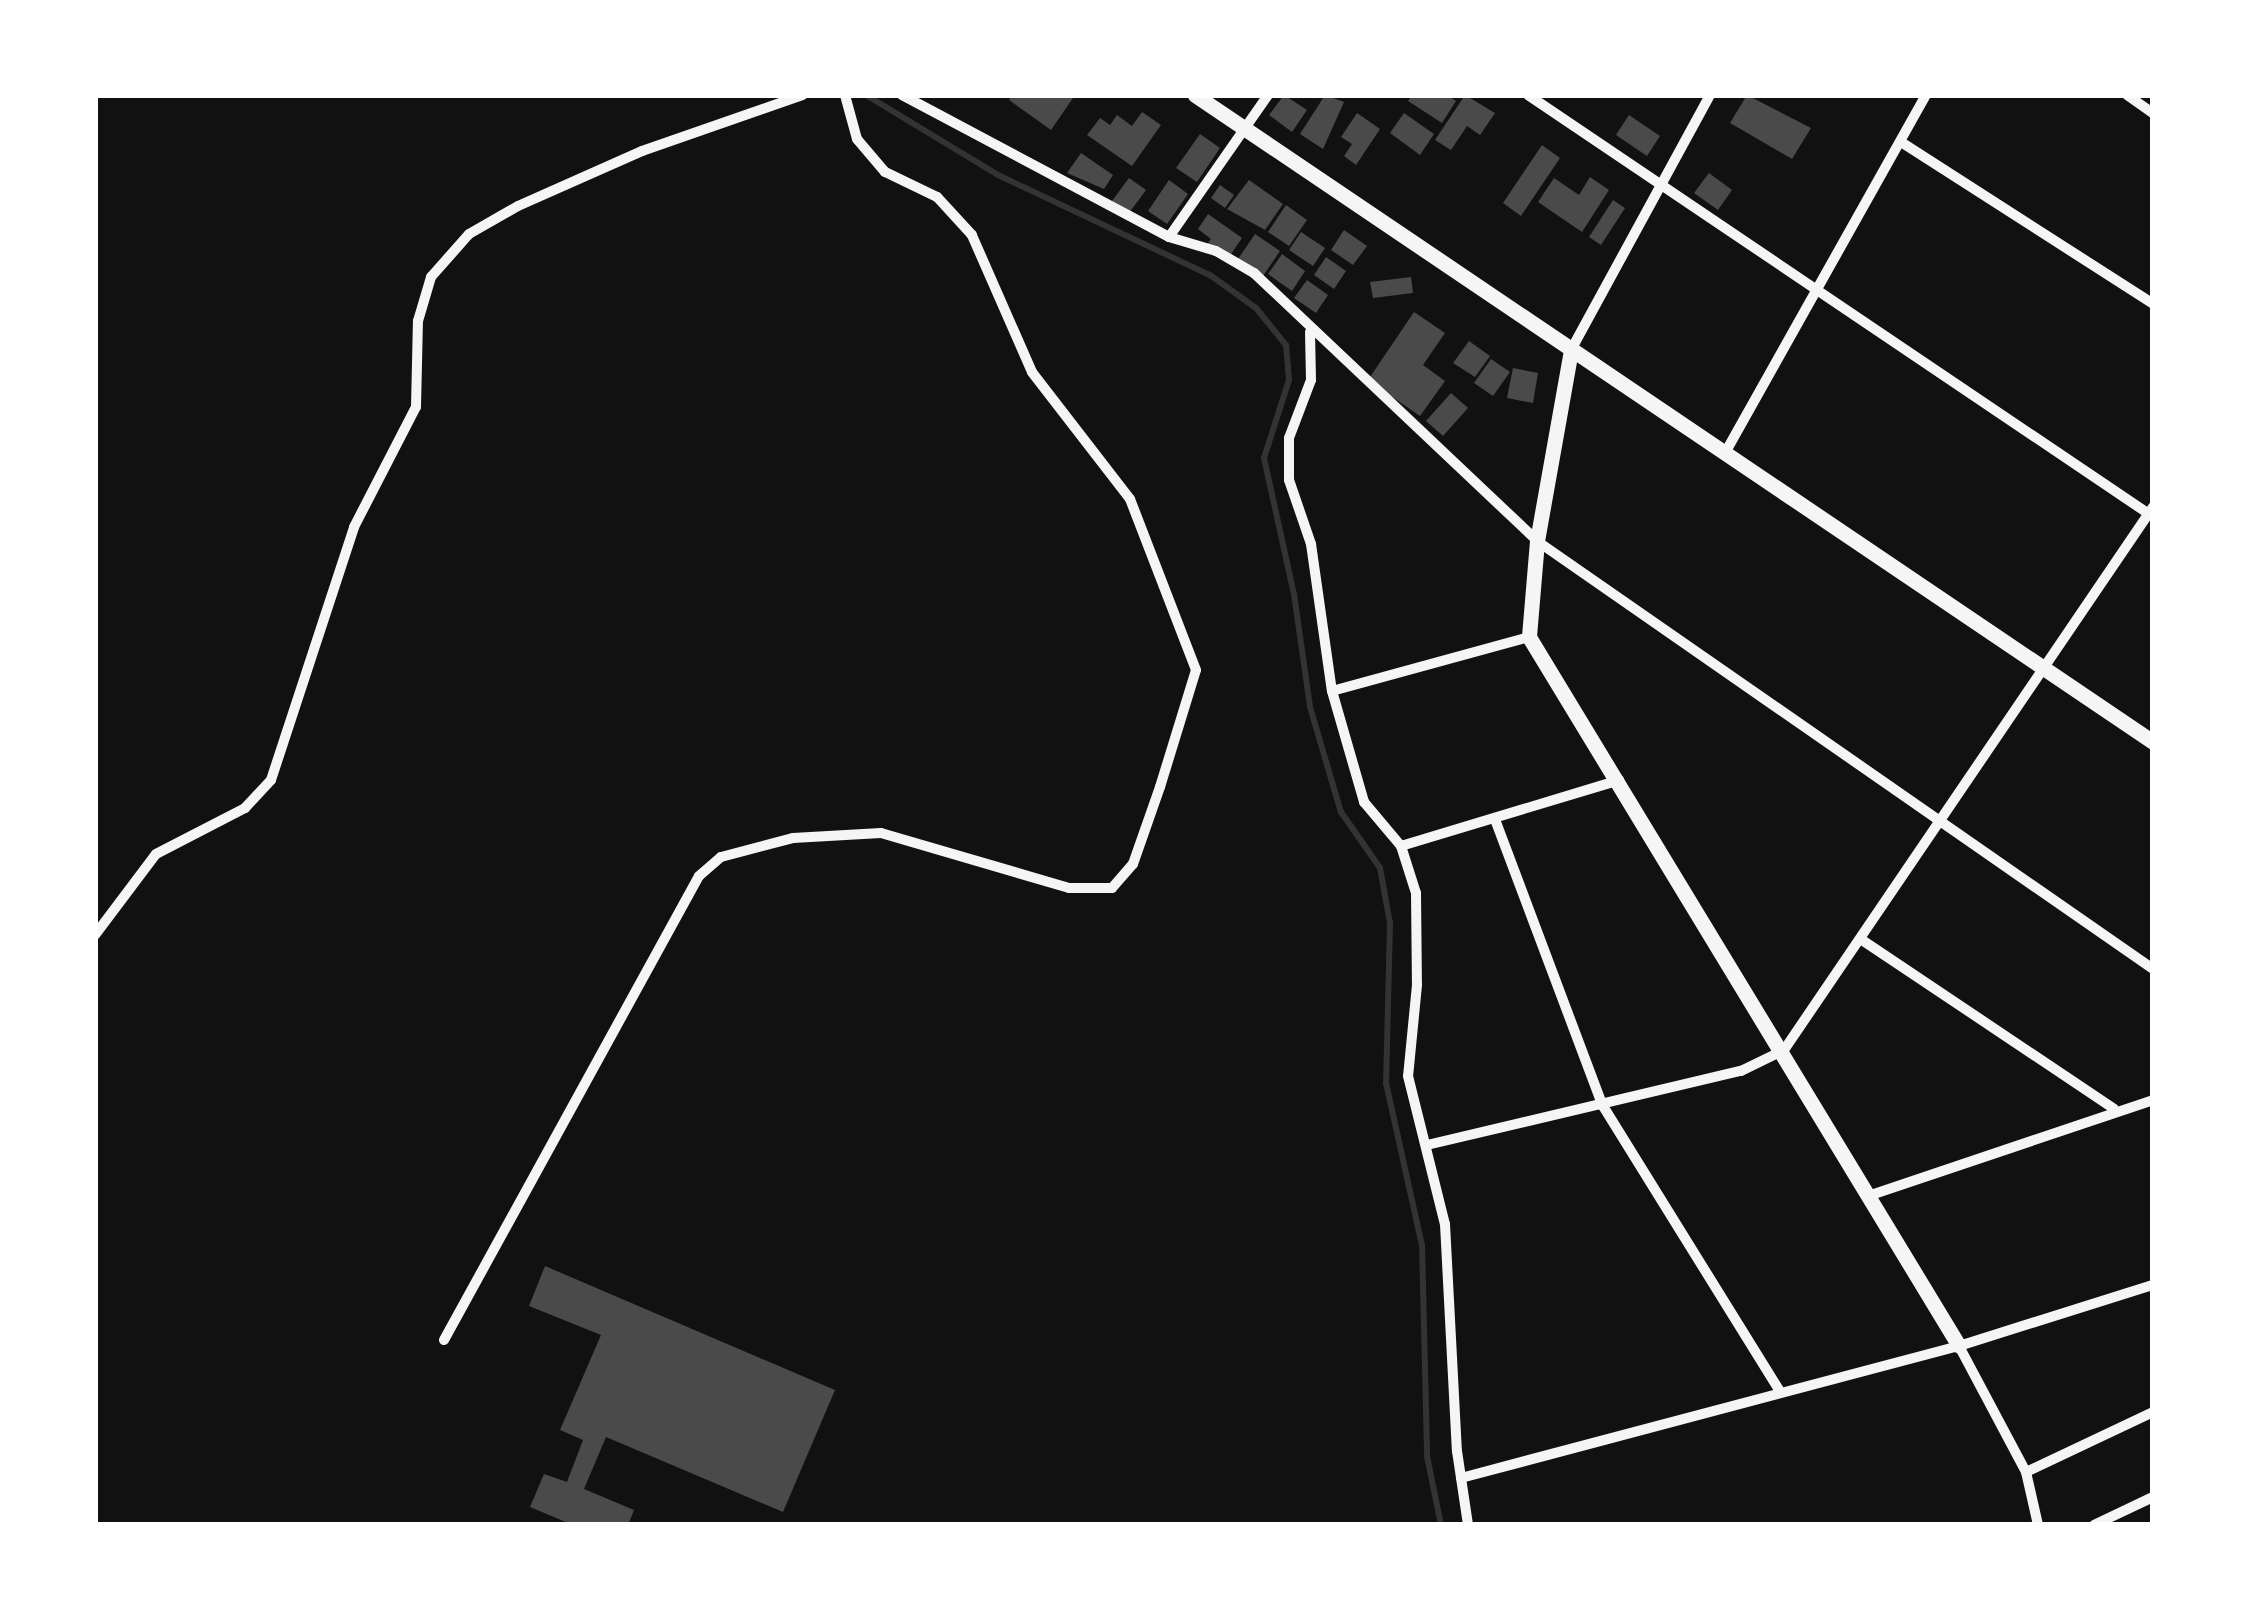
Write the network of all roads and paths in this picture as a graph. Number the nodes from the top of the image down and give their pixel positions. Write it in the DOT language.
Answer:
graph roads {
  1 [pos="803,95"];
  2 [pos="845,95"];
  3 [pos="902,95"];
  4 [pos="1195,95"];
  5 [pos="1268,95"];
  6 [pos="1528,95"];
  7 [pos="1710,95"];
  8 [pos="1926,95"];
  9 [pos="2127,95"];
  10 [pos="2153,114"];
  11 [pos="1246,129"];
  12 [pos="1901,142"];
  13 [pos="1659,186"];
  14 [pos="1169,238"];
  15 [pos="1815,290"];
  16 [pos="2153,304"];
  17 [pos="1310,332"];
  18 [pos="1571,350"];
  19 [pos="1725,453"];
  20 [pos="2151,512"];
  21 [pos="1538,541"];
  22 [pos="1528,637"];
  23 [pos="2047,669"];
  24 [pos="1332,691"];
  25 [pos="2153,742"];
  26 [pos="1619,780"];
  27 [pos="1496,822"];
  28 [pos="1939,826"];
  29 [pos="1401,846"];
  30 [pos="95,935"];
  31 [pos="1862,940"];
  32 [pos="2153,970"];
  33 [pos="1784,1050"];
  34 [pos="2153,1100"];
  35 [pos="1603,1106"];
  36 [pos="2114,1109"];
  37 [pos="1427,1145"];
  38 [pos="1871,1196"];
  39 [pos="2153,1285"];
  40 [pos="444,1340"];
  41 [pos="1958,1346"];
  42 [pos="1780,1391"];
  43 [pos="2153,1412"];
  44 [pos="2026,1472"];
  45 [pos="1461,1478"];
  46 [pos="2153,1497"];
  47 [pos="1468,1525"];
  48 [pos="2038,1525"];
  49 [pos="2094,1525"];
  1 -- 30 [label="street"];
  2 -- 40 [label="street"];
  3 -- 14 [label="street"];
  4 -- 11 [label="street"];
  5 -- 11 [label="street"];
  6 -- 13 [label="street"];
  7 -- 13 [label="street"];
  8 -- 12 [label="street"];
  9 -- 10 [label="street"];
  11 -- 14 [label="street"];
  11 -- 18 [label="street"];
  12 -- 15 [label="street"];
  12 -- 16 [label="street"];
  13 -- 15 [label="street"];
  13 -- 18 [label="street"];
  14 -- 17 [label="street"];
  15 -- 19 [label="street"];
  15 -- 20 [label="street"];
  17 -- 21 [label="street"];
  17 -- 24 [label="street"];
  18 -- 19 [label="street"];
  18 -- 21 [label="street"];
  19 -- 23 [label="street"];
  20 -- 23 [label="street"];
  21 -- 22 [label="street"];
  21 -- 28 [label="street"];
  22 -- 24 [label="street"];
  22 -- 26 [label="street"];
  23 -- 25 [label="street"];
  23 -- 28 [label="street"];
  24 -- 29 [label="street"];
  26 -- 27 [label="street"];
  26 -- 33 [label="street"];
  27 -- 29 [label="street"];
  27 -- 35 [label="street"];
  28 -- 31 [label="street"];
  28 -- 32 [label="street"];
  29 -- 37 [label="street"];
  31 -- 33 [label="street"];
  31 -- 36 [label="street"];
  33 -- 35 [label="street"];
  33 -- 38 [label="street"];
  34 -- 36 [label="street"];
  35 -- 37 [label="street"];
  35 -- 42 [label="street"];
  36 -- 38 [label="street"];
  37 -- 45 [label="street"];
  38 -- 41 [label="street"];
  39 -- 41 [label="street"];
  41 -- 42 [label="street"];
  41 -- 44 [label="street"];
  42 -- 45 [label="street"];
  43 -- 44 [label="street"];
  44 -- 48 [label="street"];
  45 -- 47 [label="street"];
  46 -- 49 [label="street"];
}
